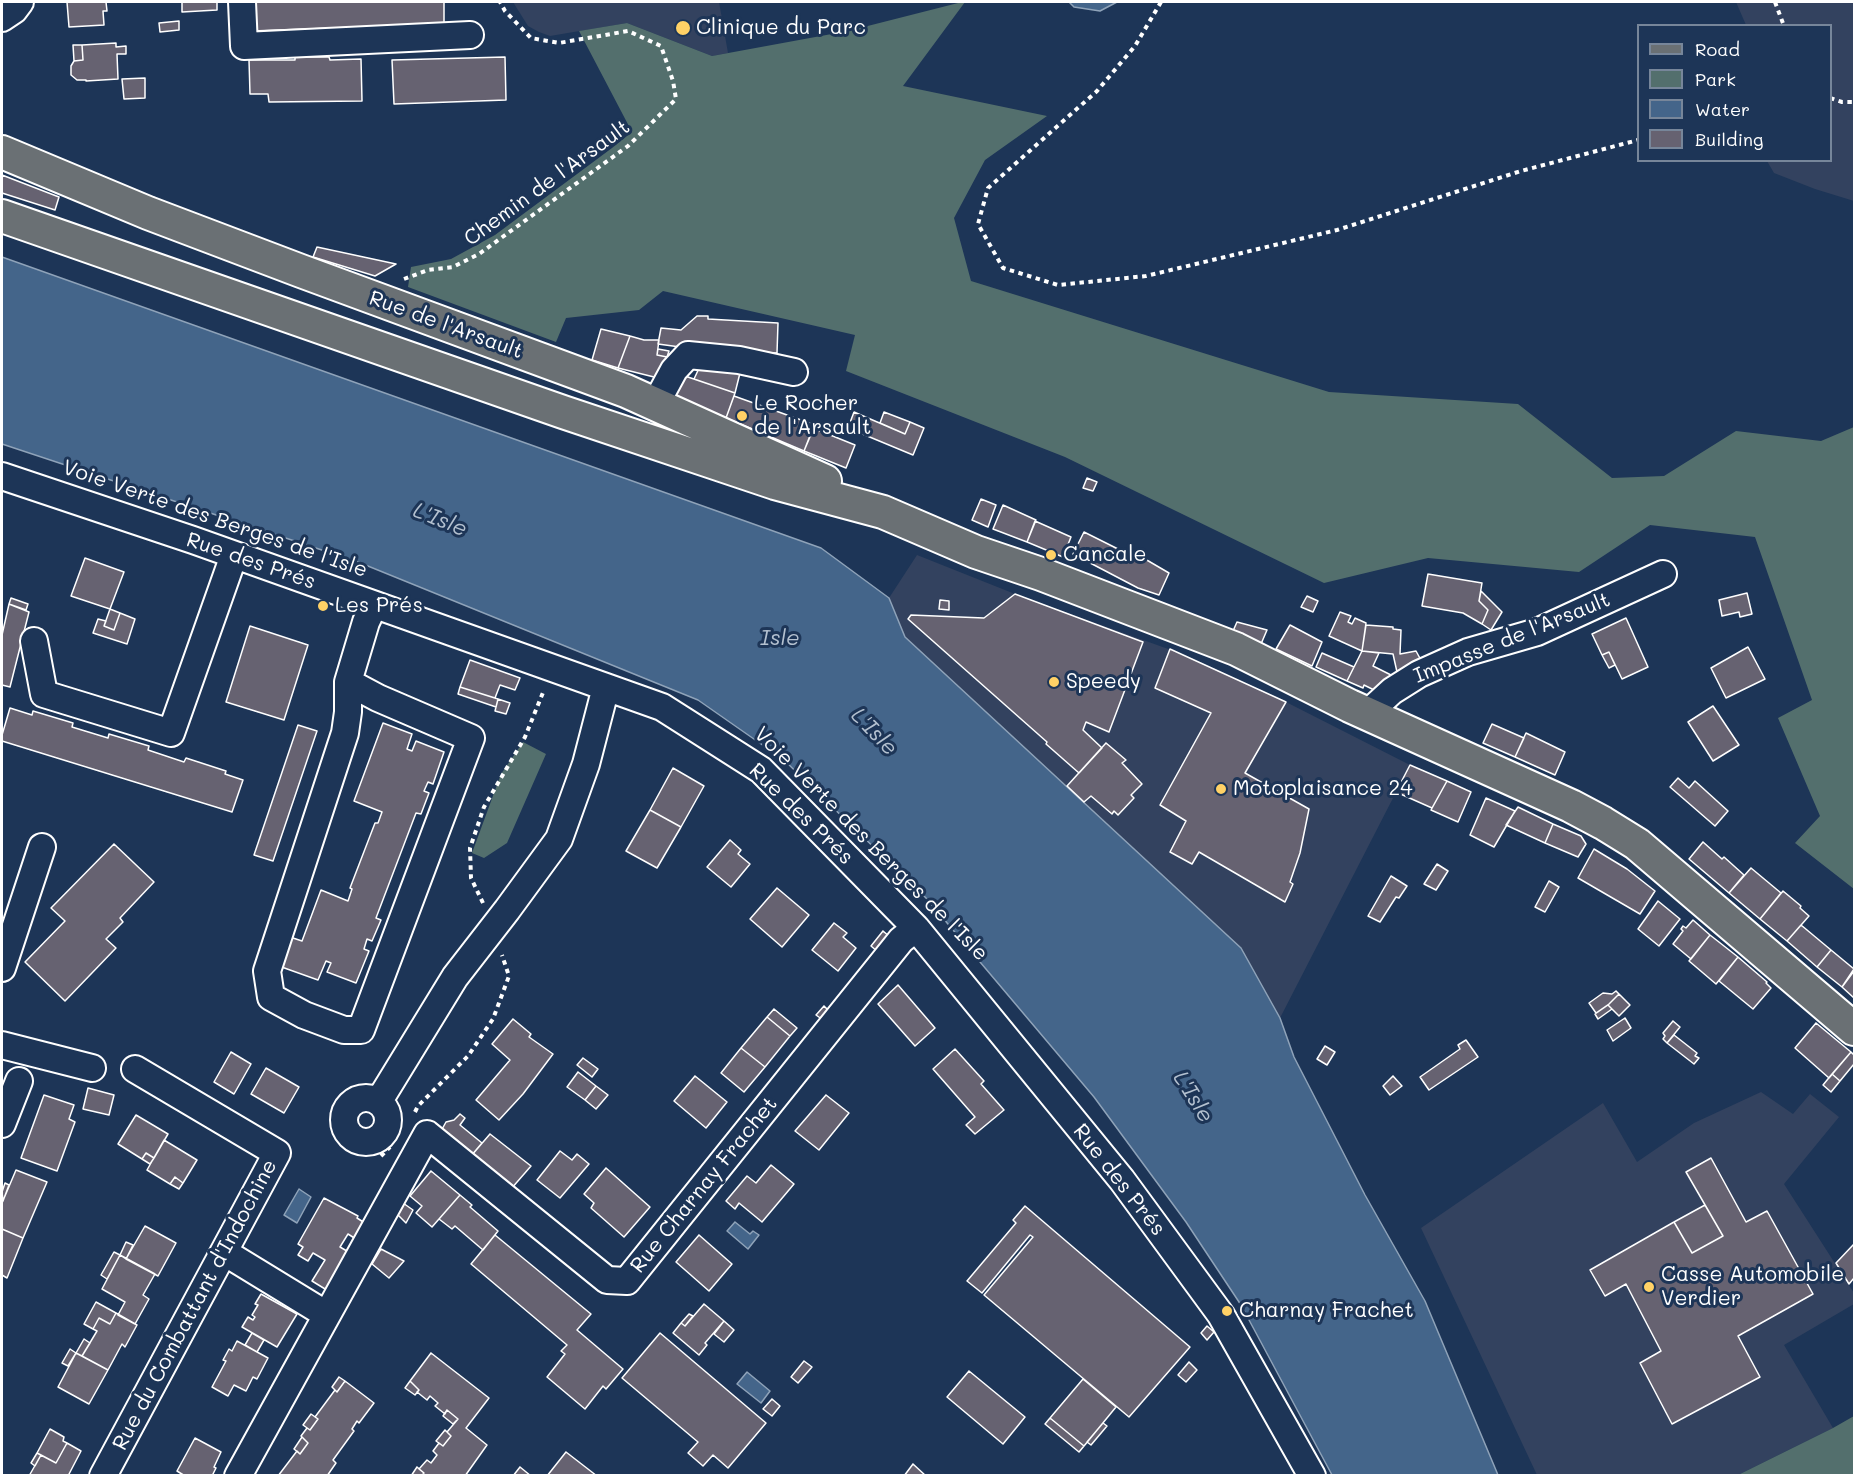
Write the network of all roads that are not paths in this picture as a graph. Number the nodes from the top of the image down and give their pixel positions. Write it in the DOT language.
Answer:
graph roads {
  1 [pos="20,2"];
  2 [pos="242,2"];
  3 [pos="2,18"];
  4 [pos="470,35"];
  5 [pos="2,152"];
  6 [pos="2,216"];
  7 [pos="794,372"];
  8 [pos="591,377"];
  9 [pos="626,392"];
  10 [pos="655,405"];
  11 [pos="600,424"];
  12 [pos="644,439"];
  13 [pos="2,476"];
  14 [pos="884,512"];
  15 [pos="234,555"];
  16 [pos="1663,574"];
  17 [pos="374,605"];
  18 [pos="34,641"];
  19 [pos="348,682"];
  20 [pos="606,687"];
  21 [pos="1368,714"];
  22 [pos="42,847"];
  23 [pos="916,928"];
  24 [pos="2,968"];
  25 [pos="1854,1029"];
  26 [pos="2,1045"];
  27 [pos="92,1068"];
  28 [pos="135,1069"];
  29 [pos="19,1081"];
  30 [pos="379,1101"];
  31 [pos="2,1124"];
  32 [pos="224,1252"];
  33 [pos="327,1315"];
  34 [pos="103,1476"];
  35 [pos="238,1476"];
  36 [pos="1312,1476"];
  1 -- 3 [label="street"];
  2 -- 4 [label="street"];
  5 -- 8 [label="main road, Rue de l'Arsault"];
  6 -- 11 [label="main road"];
  7 -- 10 [label="street"];
  8 -- 9 [label="main road, Rue de l'Arsault"];
  8 -- 11 [label="main road"];
  9 -- 10 [label="main road, Rue de l'Arsault"];
  9 -- 12 [label="main road"];
  10 -- 14 [label="main road, Rue de l'Arsault"];
  11 -- 12 [label="main road"];
  12 -- 14 [label="main road"];
  13 -- 15 [label="street, Rue des Prés"];
  14 -- 21 [label="main road"];
  15 -- 17 [label="street, Rue des Prés"];
  15 -- 18 [label="street"];
  16 -- 21 [label="street, Impasse de l'Arsault"];
  17 -- 19 [label="street"];
  17 -- 20 [label="street, Rue des Prés"];
  19 -- 19 [label="street"];
  20 -- 23 [label="street, Rue des Prés"];
  20 -- 30 [label="street"];
  21 -- 25 [label="main road"];
  22 -- 24 [label="street"];
  23 -- 33 [label="street, Rue Charnay Frachet"];
  23 -- 36 [label="street, Rue des Prés"];
  26 -- 27 [label="street"];
  28 -- 32 [label="street, Rue du Combattant d'Indochine"];
  29 -- 31 [label="street"];
  32 -- 33 [label="street"];
  32 -- 34 [label="street, Rue du Combattant d'Indochine"];
  33 -- 35 [label="street, Rue Charnay Frachet"];
}
